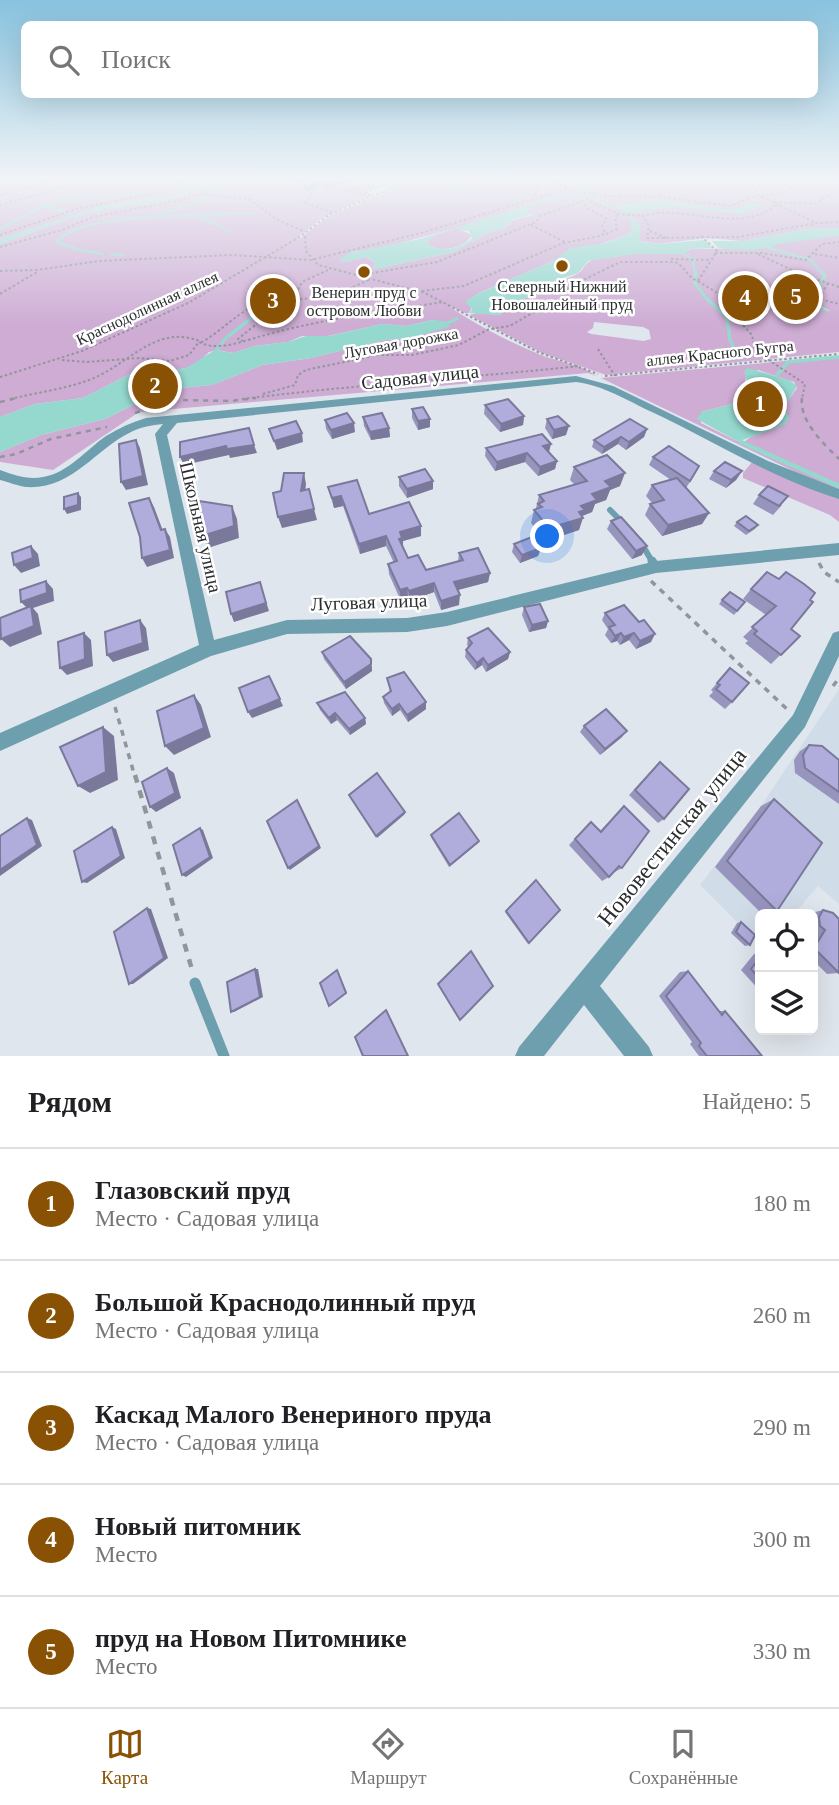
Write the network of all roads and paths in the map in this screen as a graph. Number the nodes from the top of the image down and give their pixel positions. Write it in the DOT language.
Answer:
graph roads {
  1 [pos="23,227"];
  2 [pos="68,227"];
  3 [pos="294,227"];
  4 [pos="314,227"];
  5 [pos="439,227"];
  6 [pos="524,227"];
  7 [pos="535,227"];
  8 [pos="602,227"];
  9 [pos="617,227"];
  10 [pos="648,227"];
  11 [pos="793,227"];
  12 [pos="650,231"];
  13 [pos="306,233"];
  14 [pos="0,235"];
  15 [pos="603,235"];
  16 [pos="701,236"];
  17 [pos="668,238"];
  18 [pos="565,242"];
  19 [pos="839,242"];
  20 [pos="0,247"];
  21 [pos="715,253"];
  22 [pos="756,253"];
  23 [pos="814,254"];
  24 [pos="268,256"];
  25 [pos="839,258"];
  26 [pos="311,260"];
  27 [pos="710,260"];
  28 [pos="658,261"];
  29 [pos="329,269"];
  30 [pos="43,270"];
  31 [pos="0,271"];
  32 [pos="358,275"];
  33 [pos="372,278"];
  34 [pos="698,281"];
  35 [pos="828,283"];
  36 [pos="839,287"];
  37 [pos="419,291"];
  38 [pos="0,294"];
  39 [pos="285,301"];
  40 [pos="443,302"];
  41 [pos="839,304"];
  42 [pos="489,328"];
  43 [pos="247,341"];
  44 [pos="200,342"];
  45 [pos="598,349"];
  46 [pos="839,354"];
  47 [pos="123,359"];
  48 [pos="61,360"];
  49 [pos="768,360"];
  50 [pos="615,376"];
  51 [pos="0,377"];
  52 [pos="261,396"];
  53 [pos="0,402"];
  54 [pos="175,418"];
  55 [pos="839,459"];
  56 [pos="0,475"];
  57 [pos="839,494"];
  58 [pos="610,509"];
  59 [pos="839,549"];
  60 [pos="810,551"];
  61 [pos="656,567"];
  62 [pos="639,570"];
  63 [pos="839,582"];
  64 [pos="839,638"];
  65 [pos="208,649"];
  66 [pos="112,696"];
  67 [pos="799,720"];
  68 [pos="0,741"];
  69 [pos="195,983"];
  70 [pos="585,987"];
  71 [pos="224,1056"];
  72 [pos="527,1056"];
  73 [pos="640,1056"];
  1 -- 14 [label="path"];
  2 -- 20 [label="path"];
  3 -- 13 [label="path"];
  4 -- 13 [label="path, Краснодолинная аллея"];
  5 -- 26 [label="path"];
  6 -- 32 [label="path"];
  7 -- 18 [label="path"];
  8 -- 15 [label="path"];
  9 -- 15 [label="path"];
  10 -- 12 [label="path"];
  11 -- 16 [label="path"];
  12 -- 17 [label="path"];
  12 -- 17 [label="path"];
  13 -- 24 [label="path, Краснодолинная аллея"];
  13 -- 26 [label="path"];
  15 -- 18 [label="path"];
  16 -- 17 [label="path"];
  16 -- 21 [label="path"];
  18 -- 37 [label="path"];
  19 -- 23 [label="path"];
  21 -- 22 [label="path"];
  21 -- 27 [label="path"];
  22 -- 23 [label="path"];
  22 -- 35 [label="path"];
  23 -- 25 [label="path"];
  24 -- 26 [label="path"];
  24 -- 30 [label="path"];
  24 -- 48 [label="path, Краснодолинная аллея"];
  26 -- 29 [label="path"];
  27 -- 28 [label="path"];
  27 -- 34 [label="path"];
  28 -- 34 [label="path, Луговая дорожка"];
  28 -- 42 [label="path, Луговая дорожка"];
  29 -- 32 [label="path"];
  29 -- 39 [label="path"];
  30 -- 31 [label="path"];
  30 -- 38 [label="path"];
  32 -- 33 [label="path"];
  33 -- 37 [label="path"];
  33 -- 39 [label="path"];
  34 -- 49 [label="path, Луговая дорожка"];
  35 -- 36 [label="path"];
  35 -- 41 [label="path"];
  37 -- 40 [label="path"];
  39 -- 43 [label="path"];
  39 -- 44 [label="path"];
  40 -- 42 [label="path"];
  40 -- 43 [label="path"];
  42 -- 50 [label="path, аллея Красного Бугра"];
  42 -- 52 [label="path, Луговая дорожка"];
  43 -- 44 [label="path"];
  44 -- 47 [label="path"];
  44 -- 47 [label="path"];
  45 -- 50 [label="path"];
  46 -- 49 [label="path, аллея Красного Бугра"];
  47 -- 48 [label="path"];
  47 -- 53 [label="path"];
  48 -- 51 [label="path, Краснодолинная аллея"];
  49 -- 50 [label="path, аллея Красного Бугра"];
  49 -- 55 [label="path"];
  54 -- 56 [label="street, Садовая улица"];
  54 -- 57 [label="street, Садовая улица"];
  54 -- 65 [label="street, Школьная улица"];
  58 -- 61 [label="lane"];
  59 -- 60 [label="street, Луговая улица"];
  60 -- 61 [label="street, Луговая улица"];
  60 -- 63 [label="path"];
  61 -- 62 [label="street, Луговая улица"];
  62 -- 65 [label="street, Луговая улица"];
  62 -- 67 [label="path"];
  64 -- 67 [label="street, Нововестинская улица"];
  65 -- 68 [label="street, Луговая улица"];
  66 -- 69 [label="path"];
  67 -- 70 [label="street, Нововестинская улица"];
  69 -- 71 [label="lane"];
  70 -- 72 [label="street, Нововестинская улица"];
  70 -- 73 [label="street"];
}
